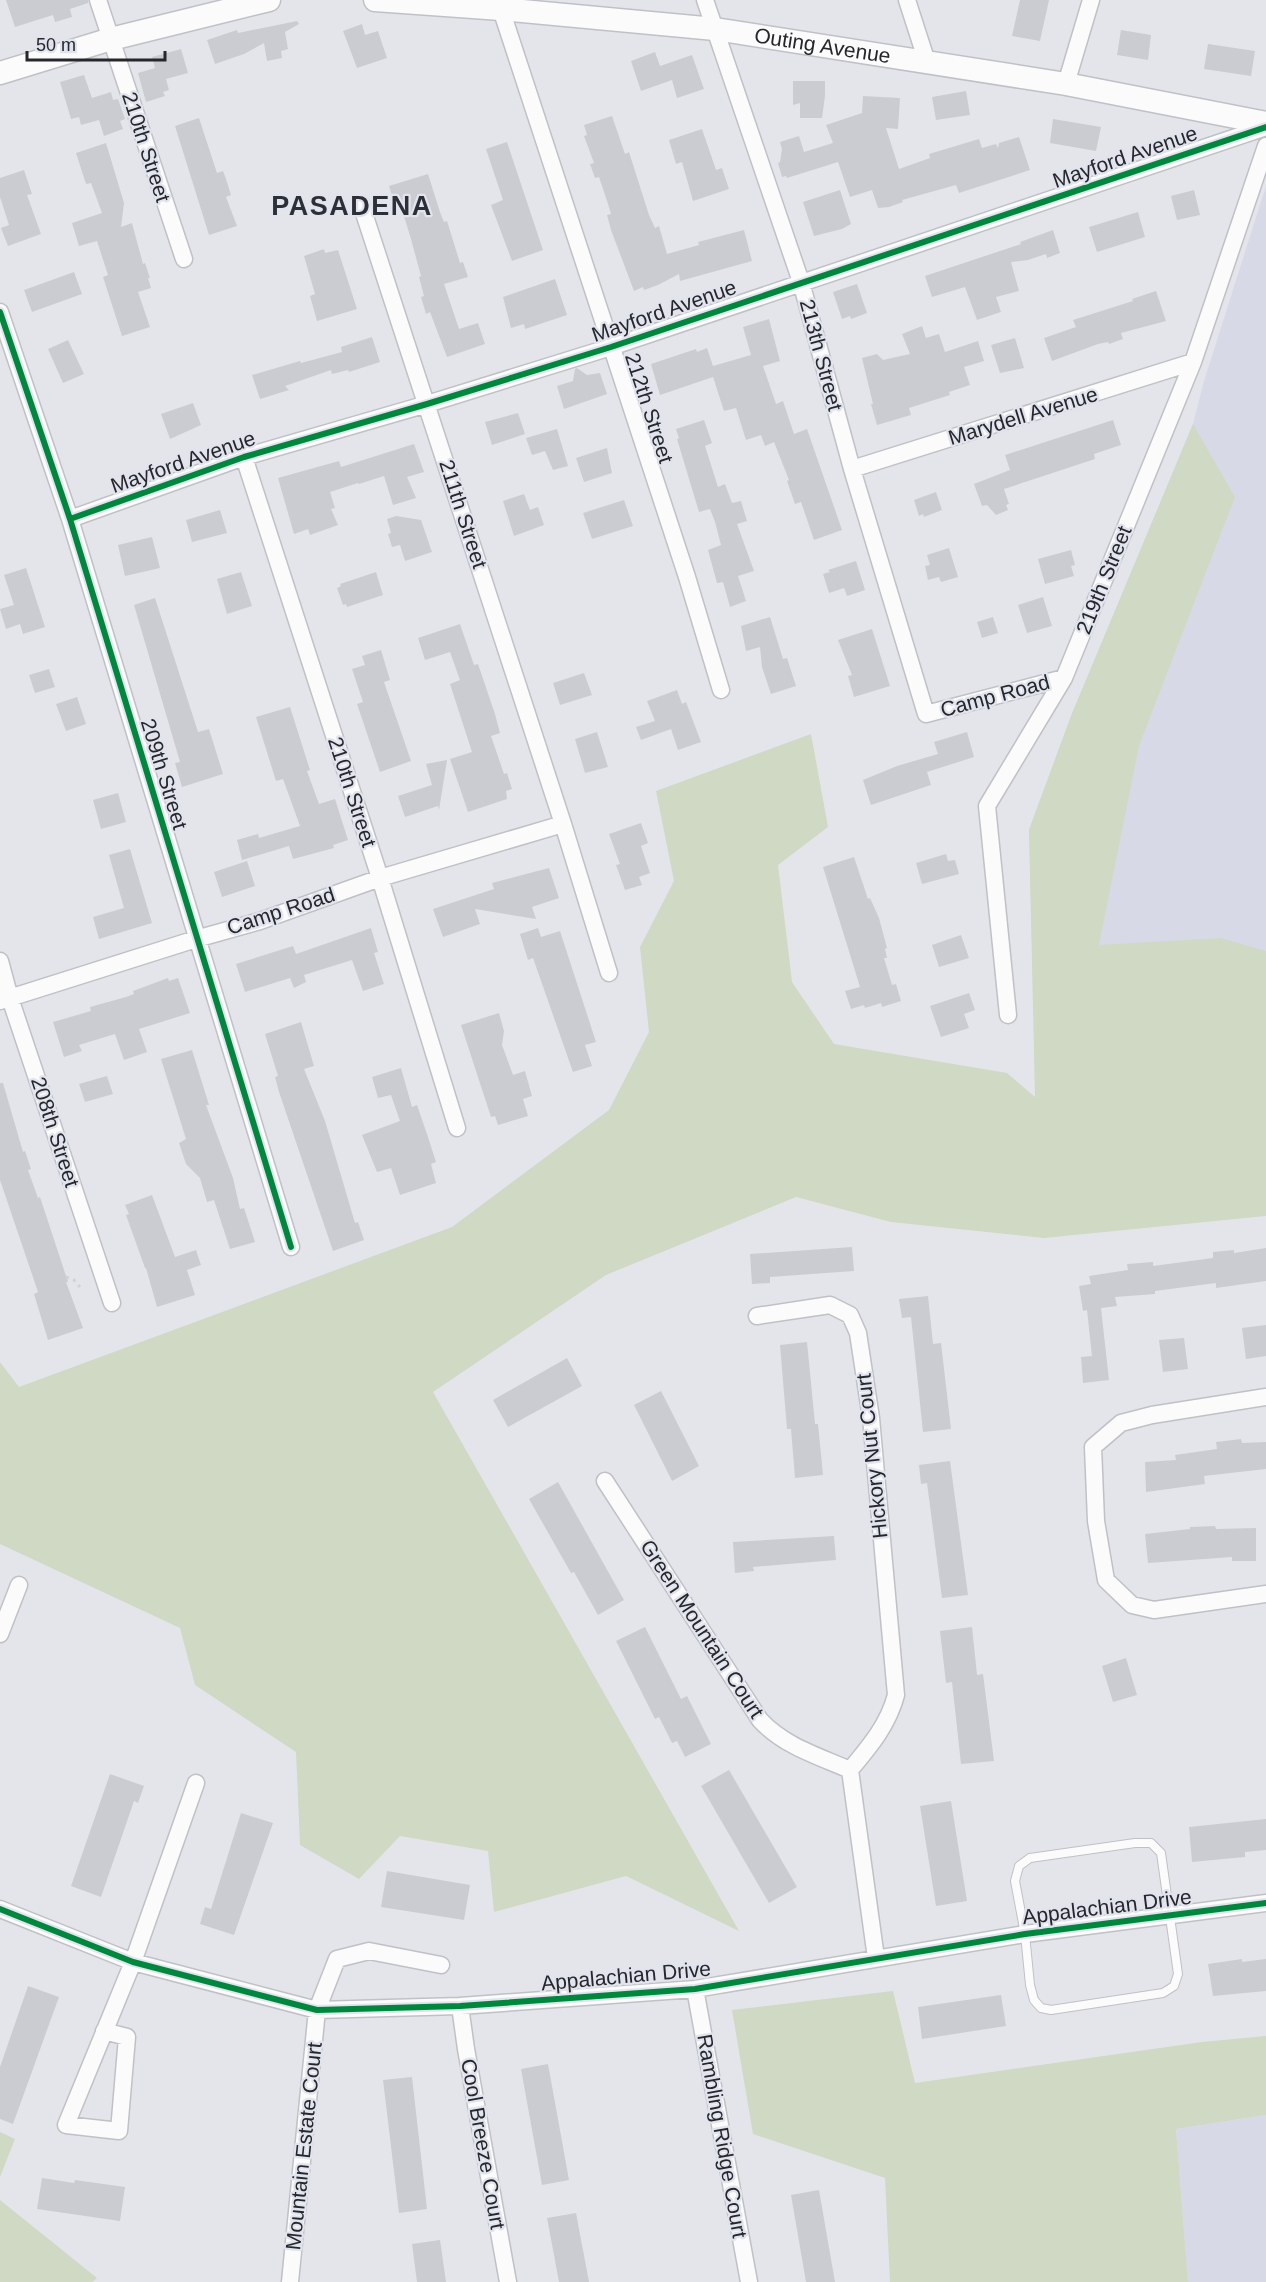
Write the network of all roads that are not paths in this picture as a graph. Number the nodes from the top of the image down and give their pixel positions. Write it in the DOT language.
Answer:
graph roads {
  1 [pos="98,0"];
  2 [pos="269,0"];
  3 [pos="375,0"];
  4 [pos="705,0"];
  5 [pos="907,0"];
  6 [pos="1091,0"];
  7 [pos="500,4"];
  8 [pos="715,29"];
  9 [pos="111,39"];
  10 [pos="927,62"];
  11 [pos="0,73"];
  12 [pos="1066,84"];
  13 [pos="1266,125"];
  14 [pos="1266,146"];
  15 [pos="361,204"];
  16 [pos="184,259"];
  17 [pos="801,282"];
  18 [pos="0,312"];
  19 [pos="611,347"];
  20 [pos="1193,362"];
  21 [pos="427,404"];
  22 [pos="244,457"];
  23 [pos="852,469"];
  24 [pos="70,519"];
  25 [pos="1064,678"];
  26 [pos="721,690"];
  27 [pos="926,714"];
  28 [pos="563,824"];
  29 [pos="380,878"];
  30 [pos="196,939"];
  31 [pos="0,961"];
  32 [pos="609,974"];
  33 [pos="5,1000"];
  34 [pos="1008,1015"];
  35 [pos="457,1128"];
  36 [pos="291,1247"];
  37 [pos="112,1303"];
  38 [pos="757,1316"];
  39 [pos="1266,1397"];
  40 [pos="605,1481"];
  41 [pos="19,1585"];
  42 [pos="1266,1594"];
  43 [pos="0,1634"];
  44 [pos="850,1770"];
  45 [pos="196,1784"];
  46 [pos="1266,1903"];
  47 [pos="0,1909"];
  48 [pos="1169,1917"];
  49 [pos="1024,1934"];
  50 [pos="876,1958"];
  51 [pos="133,1962"];
  52 [pos="441,1965"];
  53 [pos="695,1989"];
  54 [pos="460,2006"];
  55 [pos="317,2010"];
  56 [pos="104,2031"];
  57 [pos="290,2282"];
  58 [pos="508,2282"];
  59 [pos="749,2282"];
  1 -- 9 [label="street, 210th Street"];
  2 -- 9 [label="street"];
  3 -- 7 [label="street, Outing Avenue"];
  4 -- 8 [label="street, 213th Street"];
  5 -- 10 [label="street"];
  6 -- 12 [label="street"];
  7 -- 8 [label="street, Outing Avenue"];
  7 -- 19 [label="street, 212th Street"];
  8 -- 10 [label="street, Outing Avenue"];
  8 -- 17 [label="street, 213th Street"];
  9 -- 11 [label="street"];
  9 -- 16 [label="street, 210th Street"];
  10 -- 12 [label="street, Outing Avenue"];
  12 -- 13 [label="street, Outing Avenue"];
  13 -- 17 [label="street, Mayford Avenue"];
  14 -- 20 [label="street, 219th Street"];
  15 -- 21 [label="street, 211th Street"];
  17 -- 19 [label="street, Mayford Avenue"];
  17 -- 23 [label="street, 213th Street"];
  18 -- 24 [label="street, 209th Street"];
  19 -- 21 [label="street, Mayford Avenue"];
  19 -- 26 [label="street, 212th Street"];
  20 -- 23 [label="street, Marydell Avenue"];
  20 -- 25 [label="street, 219th Street"];
  21 -- 22 [label="street, Mayford Avenue"];
  21 -- 28 [label="street, 211th Street"];
  22 -- 24 [label="street, Mayford Avenue"];
  22 -- 29 [label="street, 210th Street"];
  23 -- 27 [label="street, 213th Street"];
  24 -- 30 [label="street, 209th Street"];
  25 -- 27 [label="street, Camp Road"];
  25 -- 34 [label="street, 219th Street"];
  28 -- 29 [label="street, Camp Road"];
  28 -- 32 [label="street, 211th Street"];
  29 -- 30 [label="street, Camp Road"];
  29 -- 35 [label="street, 210th Street"];
  30 -- 33 [label="street, Camp Road"];
  30 -- 36 [label="street, 209th Street"];
  31 -- 33 [label="street, 208th Street"];
  33 -- 37 [label="street, 208th Street"];
  38 -- 44 [label="street, Hickory Nut Court"];
  39 -- 42 [label="street"];
  40 -- 44 [label="street, Green Mountain Court"];
  41 -- 43 [label="street"];
  44 -- 50 [label="street"];
  45 -- 51 [label="street"];
  46 -- 48 [label="street, Appalachian Drive"];
  47 -- 51 [label="street, Appalachian Drive"];
  48 -- 49 [label="street, Appalachian Drive"];
  48 -- 49 [label="lane"];
  48 -- 49 [label="lane"];
  49 -- 50 [label="street, Appalachian Drive"];
  50 -- 53 [label="street, Appalachian Drive"];
  51 -- 55 [label="street, Appalachian Drive"];
  51 -- 56 [label="street"];
  52 -- 55 [label="street, Mountain Estate Court"];
  53 -- 54 [label="street, Appalachian Drive"];
  53 -- 59 [label="street, Rambling Ridge Court"];
  54 -- 55 [label="street, Appalachian Drive"];
  54 -- 58 [label="street, Cool Breeze Court"];
  55 -- 57 [label="street, Mountain Estate Court"];
  56 -- 56 [label="street"];
}
